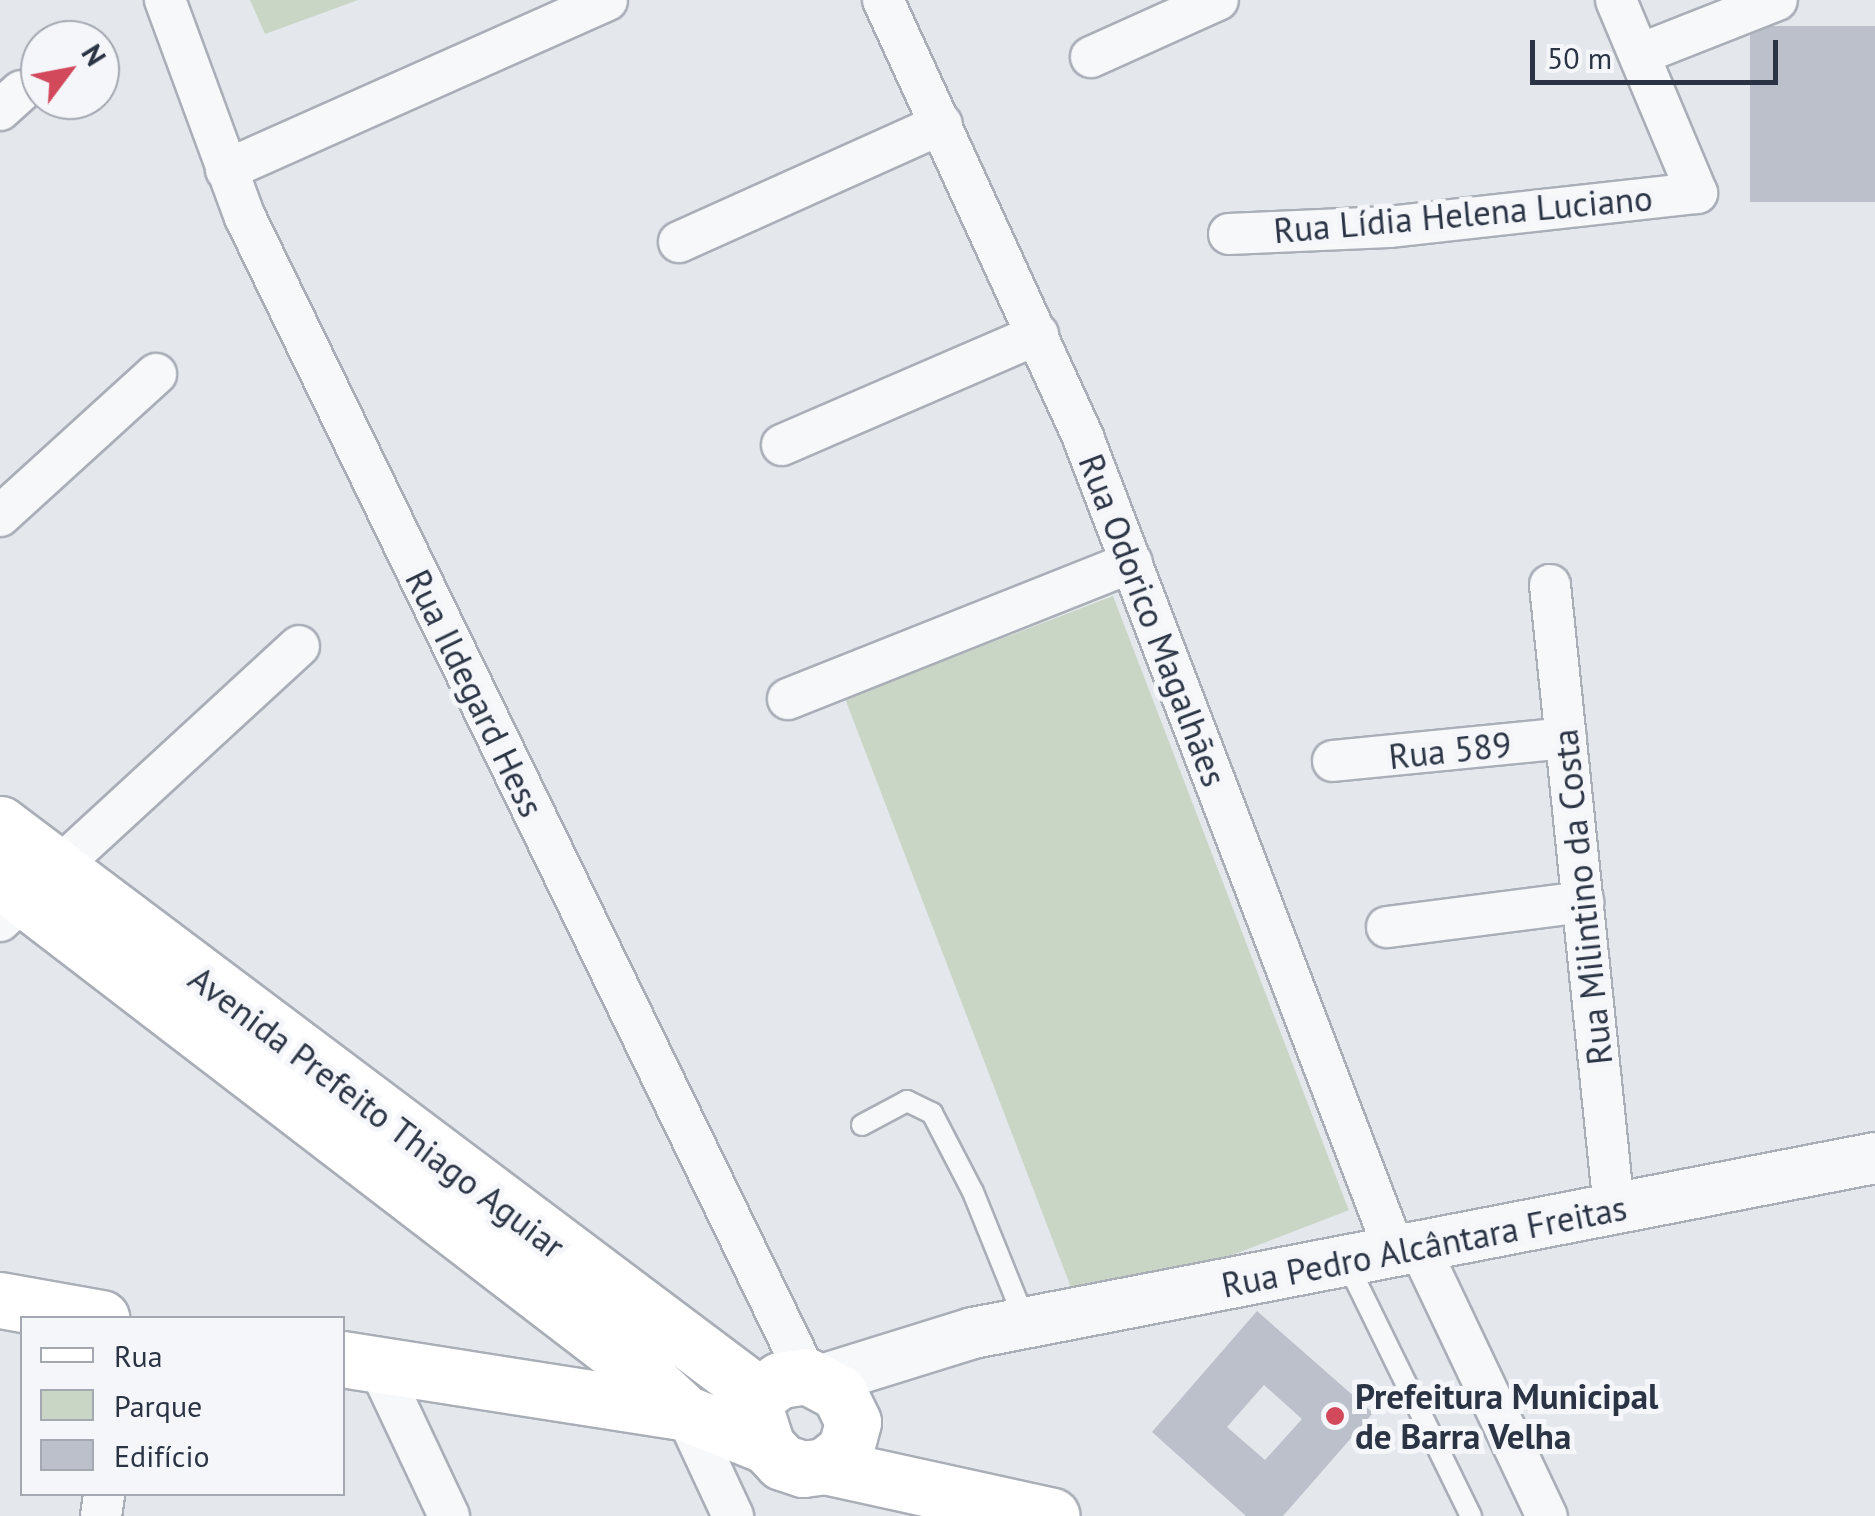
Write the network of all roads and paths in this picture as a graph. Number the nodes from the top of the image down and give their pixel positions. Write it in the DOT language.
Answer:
graph roads {
  1 [pos="165,0"];
  2 [pos="607,0"];
  3 [pos="883,0"];
  4 [pos="1218,0"];
  5 [pos="1616,0"];
  6 [pos="1777,0"];
  7 [pos="1640,54"];
  8 [pos="1090,57"];
  9 [pos="942,124"];
  10 [pos="226,170"];
  11 [pos="1229,234"];
  12 [pos="679,242"];
  13 [pos="1038,334"];
  14 [pos="156,374"];
  15 [pos="782,445"];
  16 [pos="0,516"];
  17 [pos="1132,562"];
  18 [pos="1550,585"];
  19 [pos="300,646"];
  20 [pos="788,699"];
  21 [pos="1566,738"];
  22 [pos="1333,761"];
  23 [pos="0,824"];
  24 [pos="20,893"];
  25 [pos="1583,902"];
  26 [pos="1386,927"];
  27 [pos="862,1124"];
  28 [pos="1875,1158"];
  29 [pos="1614,1209"];
  30 [pos="1407,1249"];
  31 [pos="1346,1261"];
  32 [pos="0,1300"];
  33 [pos="91,1316"];
  34 [pos="1026,1323"];
  35 [pos="360,1362"];
  36 [pos="685,1413"];
  37 [pos="805,1413"];
  38 [pos="1040,1514"];
  39 [pos="449,1516"];
  40 [pos="733,1516"];
  41 [pos="1471,1516"];
  42 [pos="1547,1516"];
  1 -- 10 [label="street, Rua Ildegard Hess"];
  2 -- 10 [label="street"];
  3 -- 9 [label="street, Rua Odorico Magalhães"];
  4 -- 8 [label="street"];
  5 -- 7 [label="street"];
  6 -- 7 [label="street"];
  7 -- 11 [label="street, Rua Lídia Helena Luciano"];
  9 -- 12 [label="street"];
  9 -- 13 [label="street, Rua Odorico Magalhães"];
  10 -- 37 [label="street, Rua Ildegard Hess"];
  13 -- 15 [label="street"];
  13 -- 17 [label="street, Rua Odorico Magalhães"];
  14 -- 16 [label="street"];
  17 -- 20 [label="street"];
  17 -- 30 [label="street, Rua Odorico Magalhães"];
  18 -- 21 [label="street, Rua Milintino da Costa"];
  19 -- 24 [label="street"];
  21 -- 22 [label="street, Rua 589"];
  21 -- 25 [label="street, Rua Milintino da Costa"];
  23 -- 24 [label="main road, Avenida Prefeito Thiago Aguiar"];
  24 -- 36 [label="main road, Avenida Prefeito Thiago Aguiar"];
  24 -- 37 [label="main road, Avenida Prefeito Thiago Aguiar"];
  25 -- 26 [label="street"];
  25 -- 29 [label="street, Rua Milintino da Costa"];
  27 -- 34 [label="lane"];
  28 -- 29 [label="street, Rua Pedro Alcântara Freitas"];
  29 -- 30 [label="street, Rua Pedro Alcântara Freitas"];
  30 -- 31 [label="street, Rua Pedro Alcântara Freitas"];
  30 -- 42 [label="street, Rua Odorico Magalhães"];
  31 -- 34 [label="street, Rua Pedro Alcântara Freitas"];
  31 -- 41 [label="lane"];
  32 -- 33 [label="main road"];
  34 -- 37 [label="street, Rua Pedro Alcântara Freitas"];
  35 -- 36 [label="main road"];
  35 -- 39 [label="street"];
  36 -- 37 [label="main road"];
  36 -- 40 [label="street"];
  37 -- 38 [label="main road"];
}
